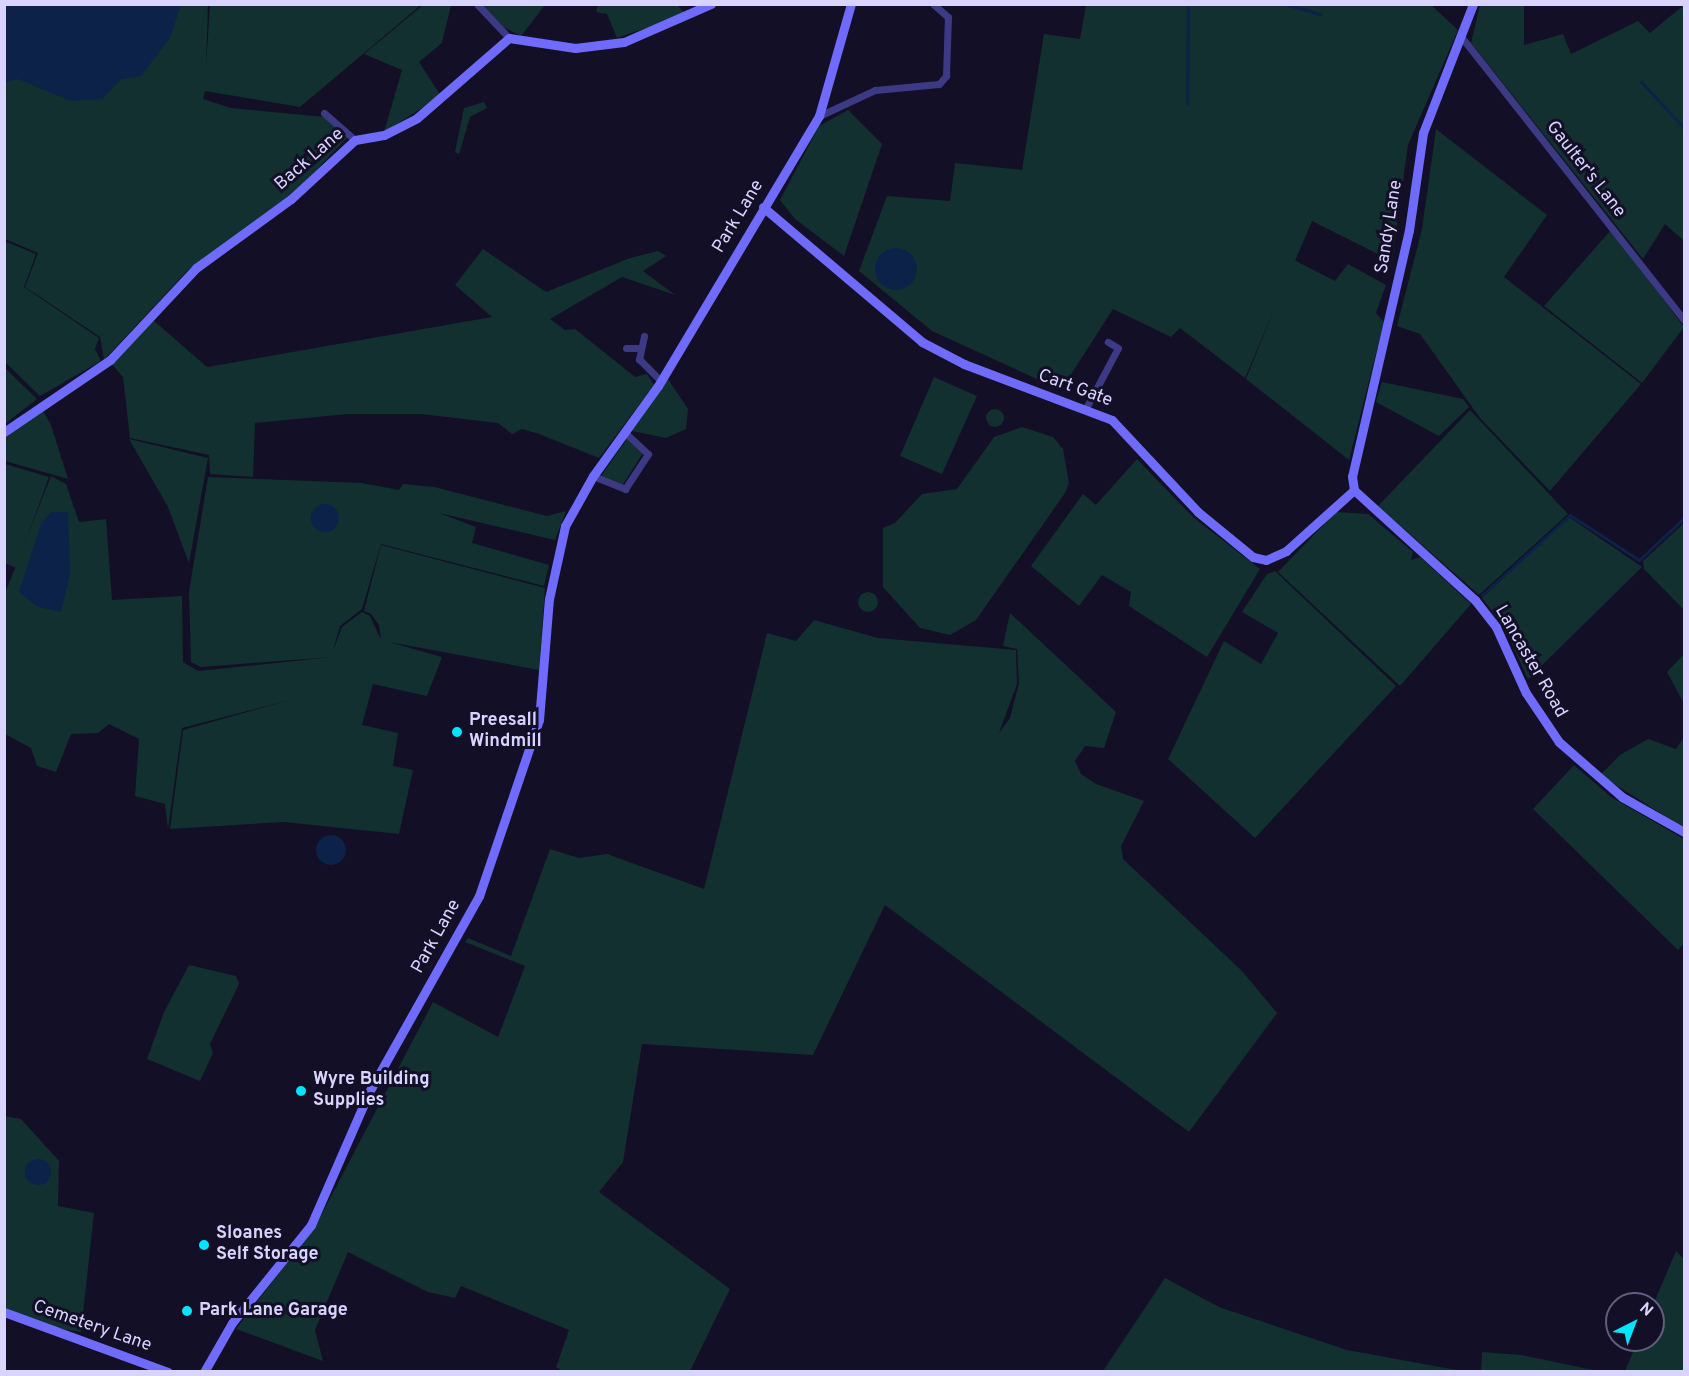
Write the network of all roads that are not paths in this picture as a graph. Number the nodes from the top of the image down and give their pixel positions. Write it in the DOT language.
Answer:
graph roads {
  1 [pos="477,4"];
  2 [pos="711,4"];
  3 [pos="851,4"];
  4 [pos="933,4"];
  5 [pos="1473,4"];
  6 [pos="509,38"];
  7 [pos="1463,39"];
  8 [pos="324,112"];
  9 [pos="819,117"];
  10 [pos="355,140"];
  11 [pos="763,207"];
  12 [pos="1684,320"];
  13 [pos="644,336"];
  14 [pos="1108,342"];
  15 [pos="626,348"];
  16 [pos="637,348"];
  17 [pos="661,381"];
  18 [pos="1085,410"];
  19 [pos="4,432"];
  20 [pos="624,432"];
  21 [pos="593,477"];
  22 [pos="1354,490"];
  23 [pos="1684,832"];
  24 [pos="4,1312"];
  25 [pos="168,1371"];
  26 [pos="204,1371"];
  1 -- 6 [label="street"];
  2 -- 6 [label="main road"];
  3 -- 9 [label="main road, Park Lane"];
  4 -- 9 [label="street"];
  5 -- 7 [label="main road, Sandy Lane"];
  6 -- 10 [label="main road, Back Lane"];
  7 -- 12 [label="street, Gaulter's Lane"];
  7 -- 22 [label="main road, Sandy Lane"];
  8 -- 10 [label="street"];
  9 -- 11 [label="main road, Park Lane"];
  10 -- 19 [label="main road, Back Lane"];
  11 -- 17 [label="main road, Park Lane"];
  11 -- 18 [label="main road, Cart Gate"];
  13 -- 16 [label="street"];
  14 -- 18 [label="street"];
  15 -- 16 [label="street"];
  16 -- 17 [label="street"];
  17 -- 20 [label="main road, Park Lane"];
  18 -- 22 [label="main road, Cart Gate"];
  20 -- 21 [label="main road, Park Lane"];
  20 -- 21 [label="street"];
  21 -- 26 [label="main road, Park Lane"];
  22 -- 23 [label="main road, Lancaster Road"];
  24 -- 25 [label="main road, Cemetery Lane"];
}
